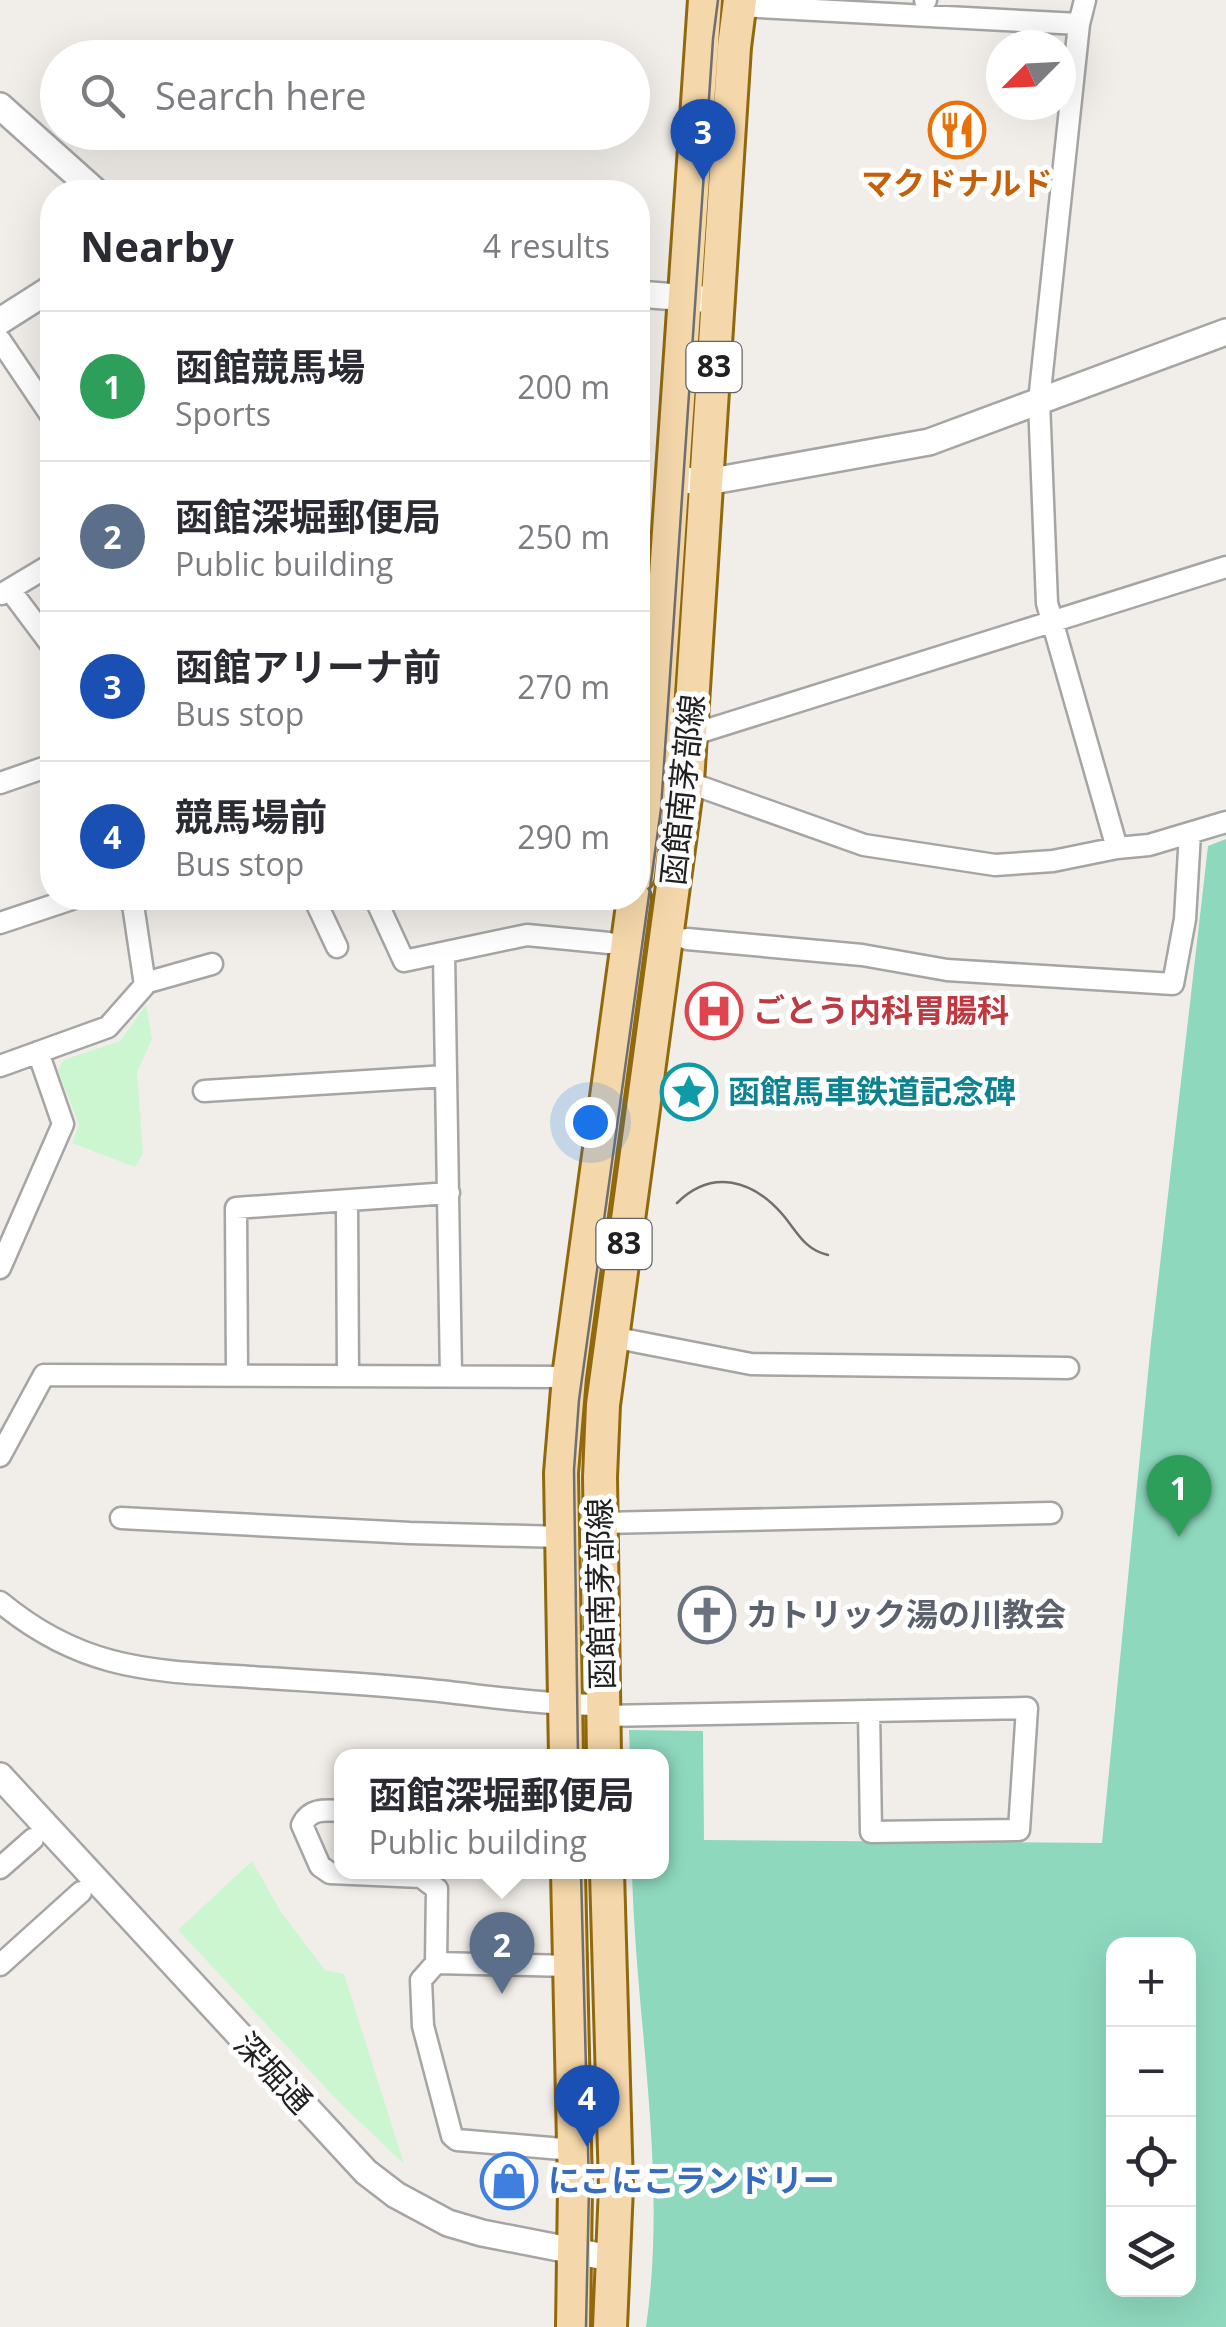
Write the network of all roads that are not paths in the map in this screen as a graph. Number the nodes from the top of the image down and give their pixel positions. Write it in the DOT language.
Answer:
graph roads {
  1 [pos="705,0"];
  2 [pos="1085,0"];
  3 [pos="740,3"];
  4 [pos="1079,24"];
  5 [pos="0,106"];
  6 [pos="40,142"];
  7 [pos="49,150"];
  8 [pos="83,180"];
  9 [pos="650,295"];
  10 [pos="40,296"];
  11 [pos="683,298"];
  12 [pos="718,300"];
  13 [pos="0,321"];
  14 [pos="1226,332"];
  15 [pos="0,340"];
  16 [pos="40,398"];
  17 [pos="1039,401"];
  18 [pos="672,479"];
  19 [pos="707,482"];
  20 [pos="1226,568"];
  21 [pos="40,571"];
  22 [pos="5,592"];
  23 [pos="1051,621"];
  24 [pos="40,632"];
  25 [pos="650,660"];
  26 [pos="650,713"];
  27 [pos="691,734"];
  28 [pos="40,769"];
  29 [pos="688,782"];
  30 [pos="0,783"];
  31 [pos="1226,822"];
  32 [pos="1190,833"];
  33 [pos="1117,848"];
  34 [pos="40,910"];
  35 [pos="134,910"];
  36 [pos="320,910"];
  37 [pos="381,910"];
  38 [pos="632,910"];
  39 [pos="0,923"];
  40 [pos="687,939"];
  41 [pos="610,943"];
  42 [pos="337,947"];
  43 [pos="444,954"];
  44 [pos="212,964"];
  45 [pos="145,983"];
  46 [pos="38,1052"];
  47 [pos="0,1066"];
  48 [pos="446,1076"];
  49 [pos="204,1091"];
  50 [pos="449,1193"];
  51 [pos="347,1200"];
  52 [pos="0,1268"];
  53 [pos="612,1337"];
  54 [pos="1068,1368"];
  55 [pos="237,1374"];
  56 [pos="348,1376"];
  57 [pos="451,1376"];
  58 [pos="569,1377"];
  59 [pos="0,1456"];
  60 [pos="1051,1512"];
  61 [pos="121,1518"];
  62 [pos="600,1523"];
  63 [pos="562,1536"];
  64 [pos="0,1602"];
  65 [pos="565,1703"];
  66 [pos="603,1710"];
  67 [pos="869,1711"];
  68 [pos="566,1749"];
  69 [pos="604,1749"];
  70 [pos="0,1776"];
  71 [pos="334,1810"];
  72 [pos="33,1839"];
  73 [pos="0,1868"];
  74 [pos="334,1874"];
  75 [pos="423,1879"];
  76 [pos="568,1879"];
  77 [pos="607,1879"];
  78 [pos="81,1892"];
  79 [pos="436,1963"];
  80 [pos="0,1965"];
  81 [pos="570,1966"];
  82 [pos="574,2150"];
  83 [pos="575,2250"];
  84 [pos="614,2259"];
  85 [pos="572,2327"];
  86 [pos="610,2327"];
  1 -- 11 [label="main road, 函館南茅部線 / 83"];
  2 -- 4 [label="street"];
  3 -- 4 [label="street"];
  3 -- 12 [label="main road, 函館南茅部線 / 83"];
  4 -- 17 [label="street"];
  5 -- 6 [label="street"];
  7 -- 8 [label="street"];
  9 -- 11 [label="street"];
  10 -- 13 [label="street"];
  11 -- 12 [label="street"];
  11 -- 18 [label="main road, 函館南茅部線 / 83"];
  12 -- 19 [label="main road, 函館南茅部線 / 83"];
  14 -- 17 [label="street"];
  15 -- 16 [label="street"];
  17 -- 19 [label="street"];
  17 -- 23 [label="street"];
  18 -- 19 [label="street"];
  18 -- 25 [label="main road, 函館南茅部線 / 83"];
  19 -- 27 [label="main road, 函館南茅部線 / 83"];
  20 -- 23 [label="street"];
  21 -- 22 [label="street"];
  22 -- 24 [label="street"];
  23 -- 27 [label="street"];
  23 -- 33 [label="street"];
  26 -- 27 [label="street"];
  27 -- 29 [label="main road, 函館南茅部線 / 83"];
  28 -- 30 [label="street"];
  29 -- 33 [label="street"];
  29 -- 53 [label="main road, 函館南茅部線 / 83"];
  31 -- 32 [label="street"];
  32 -- 33 [label="street"];
  32 -- 40 [label="street"];
  34 -- 39 [label="street"];
  35 -- 45 [label="street"];
  36 -- 42 [label="street"];
  37 -- 43 [label="street"];
  38 -- 58 [label="main road, 函館南茅部線 / 83"];
  41 -- 43 [label="street"];
  43 -- 48 [label="street"];
  44 -- 45 [label="street"];
  45 -- 46 [label="street"];
  46 -- 47 [label="street"];
  46 -- 52 [label="street"];
  48 -- 49 [label="street"];
  48 -- 50 [label="street"];
  50 -- 51 [label="street"];
  50 -- 57 [label="street"];
  51 -- 55 [label="street"];
  51 -- 56 [label="street"];
  53 -- 54 [label="street"];
  53 -- 62 [label="main road, 函館南茅部線 / 83"];
  55 -- 56 [label="street"];
  55 -- 59 [label="street"];
  56 -- 57 [label="street"];
  57 -- 58 [label="street"];
  58 -- 63 [label="main road, 函館南茅部線 / 83"];
  60 -- 62 [label="street"];
  61 -- 63 [label="street"];
  62 -- 66 [label="main road, 函館南茅部線 / 83"];
  63 -- 65 [label="main road, 函館南茅部線 / 83"];
  64 -- 65 [label="street"];
  65 -- 66 [label="street"];
  65 -- 68 [label="main road, 函館南茅部線 / 83"];
  66 -- 67 [label="street"];
  66 -- 69 [label="main road, 函館南茅部線 / 83"];
  67 -- 67 [label="street"];
  70 -- 83 [label="street, 深堀通"];
  71 -- 74 [label="street"];
  72 -- 73 [label="street"];
  75 -- 79 [label="street"];
  76 -- 81 [label="main road"];
  77 -- 84 [label="main road"];
  78 -- 80 [label="street"];
  79 -- 81 [label="street"];
  79 -- 82 [label="street"];
  81 -- 82 [label="main road"];
  82 -- 83 [label="main road"];
  83 -- 84 [label="street, 深堀通"];
  83 -- 85 [label="main road"];
  84 -- 86 [label="main road"];
}
